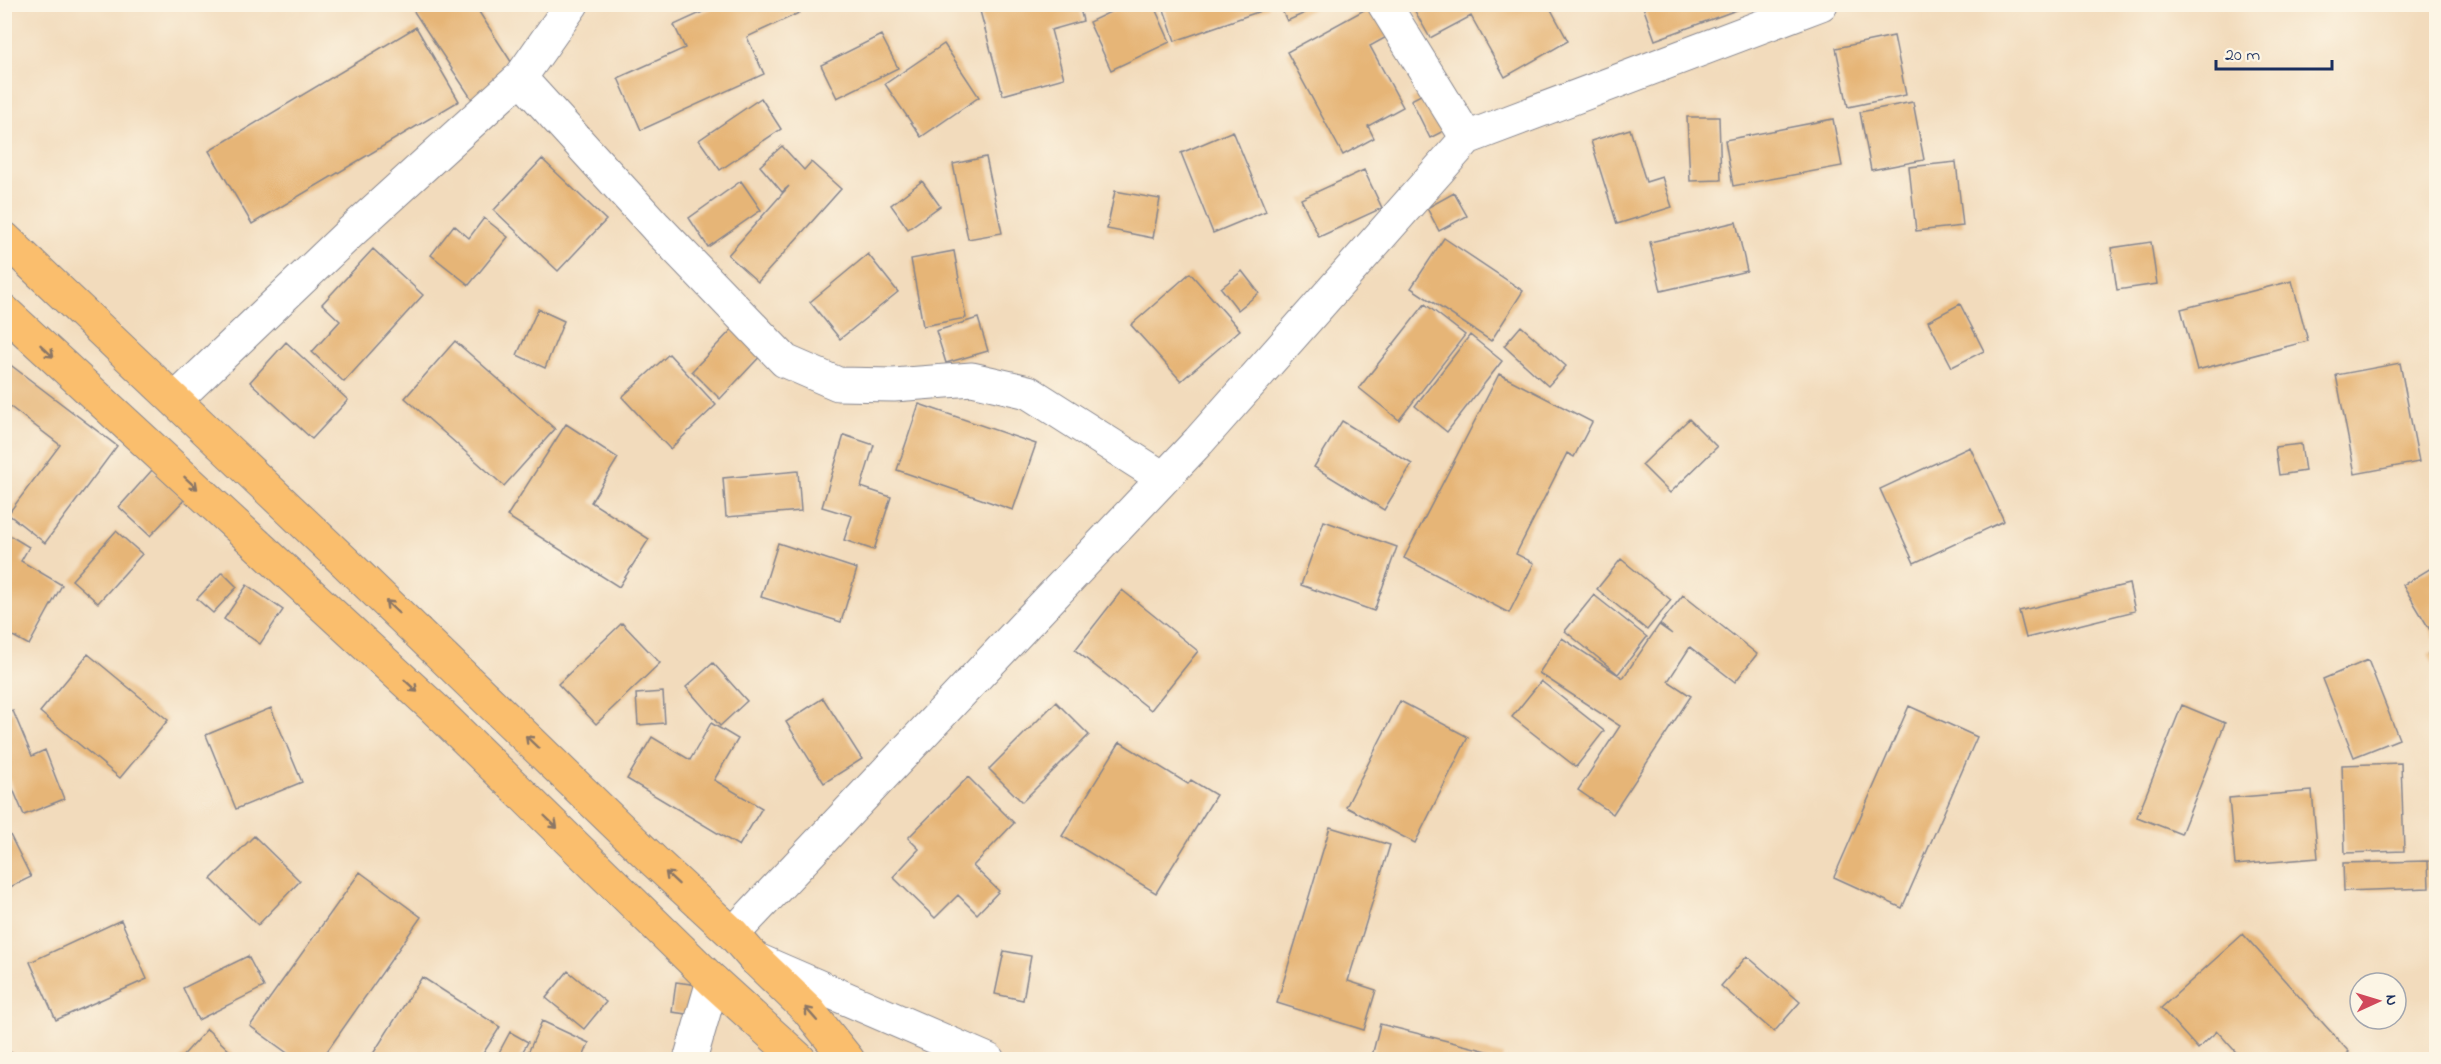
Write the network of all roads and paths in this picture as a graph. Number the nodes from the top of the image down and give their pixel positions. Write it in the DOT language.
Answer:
graph roads {
  1 [pos="572,4"];
  2 [pos="1384,4"];
  3 [pos="1821,4"];
  4 [pos="520,78"];
  5 [pos="1467,138"];
  6 [pos="4,238"];
  7 [pos="4,311"];
  8 [pos="175,400"];
  9 [pos="1163,478"];
  10 [pos="743,946"];
  11 [pos="712,981"];
  12 [pos="690,1059"];
  13 [pos="800,1059"];
  14 [pos="848,1059"];
  15 [pos="988,1059"];
  1 -- 4 [label="street"];
  2 -- 5 [label="street"];
  3 -- 5 [label="street"];
  4 -- 8 [label="street"];
  4 -- 9 [label="street"];
  5 -- 9 [label="street"];
  6 -- 8 [label="main road"];
  7 -- 11 [label="main road, one-way"];
  10 -- 8 [label="main road, one-way"];
  9 -- 10 [label="street"];
  14 -- 10 [label="main road, one-way"];
  10 -- 15 [label="street"];
  11 -- 12 [label="street"];
  11 -- 13 [label="main road"];
}
